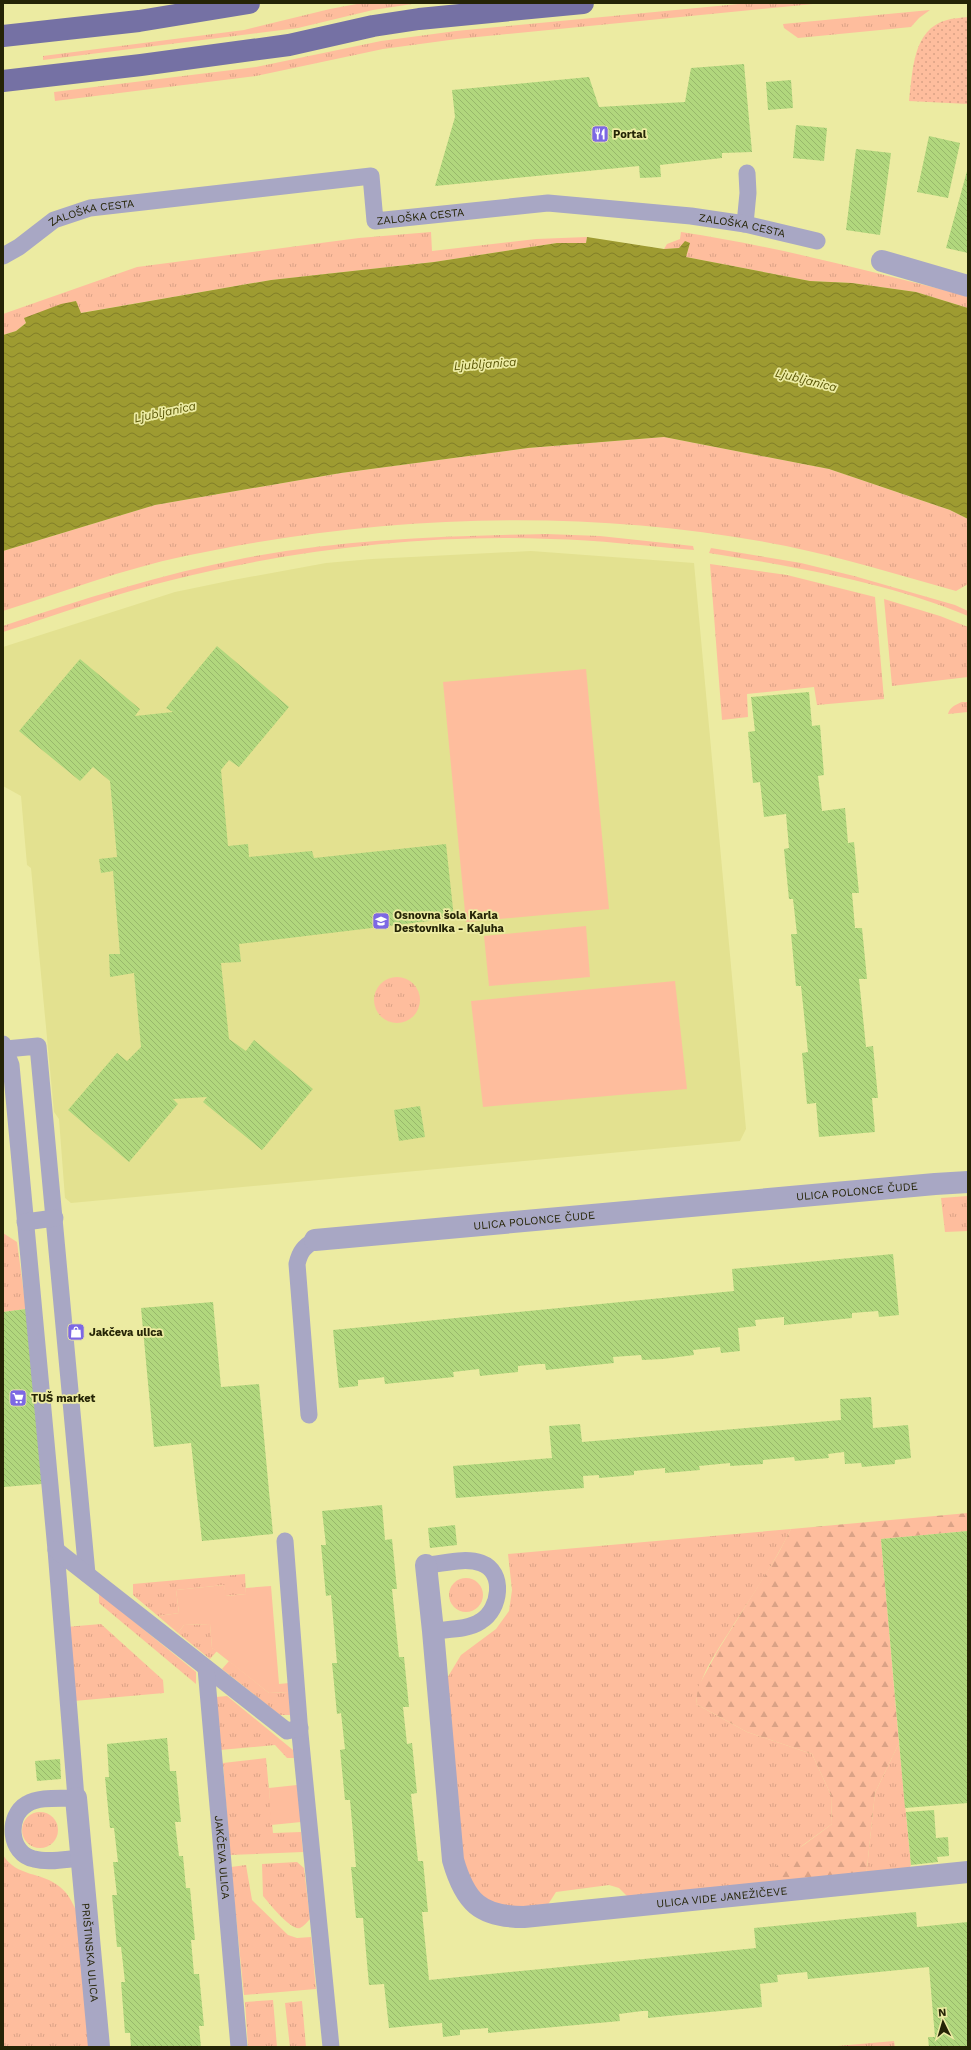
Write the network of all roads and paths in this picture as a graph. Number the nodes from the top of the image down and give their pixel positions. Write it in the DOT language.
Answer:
graph roads {
  1 [pos="250,3"];
  2 [pos="583,3"];
  3 [pos="3,36"];
  4 [pos="3,81"];
  5 [pos="747,173"];
  6 [pos="745,224"];
  7 [pos="817,242"];
  8 [pos="3,256"];
  9 [pos="882,261"];
  10 [pos="968,286"];
  11 [pos="4,1047"];
  12 [pos="968,1182"];
  13 [pos="55,1218"];
  14 [pos="25,1222"];
  15 [pos="315,1240"];
  16 [pos="309,1415"];
  17 [pos="285,1541"];
  18 [pos="56,1550"];
  19 [pos="426,1565"];
  20 [pos="87,1574"];
  21 [pos="433,1631"];
  22 [pos="206,1668"];
  23 [pos="300,1728"];
  24 [pos="76,1798"];
  25 [pos="81,1858"];
  26 [pos="968,1872"];
  27 [pos="99,2047"];
  28 [pos="239,2047"];
  29 [pos="331,2047"];
  1 -- 3 [label="main road"];
  2 -- 4 [label="main road"];
  5 -- 6 [label="lane"];
  6 -- 7 [label="lane, ZALOŠKA CESTA"];
  6 -- 8 [label="lane, ZALOŠKA CESTA"];
  9 -- 10 [label="street"];
  11 -- 13 [label="lane"];
  11 -- 14 [label="lane"];
  12 -- 15 [label="street, ULICA POLONCE ČUDE"];
  13 -- 14 [label="lane"];
  13 -- 20 [label="lane"];
  14 -- 18 [label="lane"];
  15 -- 16 [label="lane, ULICA POLONCE ČUDE"];
  17 -- 23 [label="lane"];
  18 -- 20 [label="lane"];
  18 -- 24 [label="lane"];
  19 -- 21 [label="street"];
  19 -- 21 [label="lane"];
  20 -- 22 [label="lane"];
  21 -- 26 [label="street, ULICA VIDE JANEŽIČEVE"];
  22 -- 23 [label="lane"];
  22 -- 28 [label="lane, JAKČEVA ULICA"];
  23 -- 29 [label="lane"];
  24 -- 25 [label="street, PRIŠTINSKA ULICA"];
  24 -- 25 [label="lane"];
  25 -- 27 [label="street, PRIŠTINSKA ULICA"];
}
